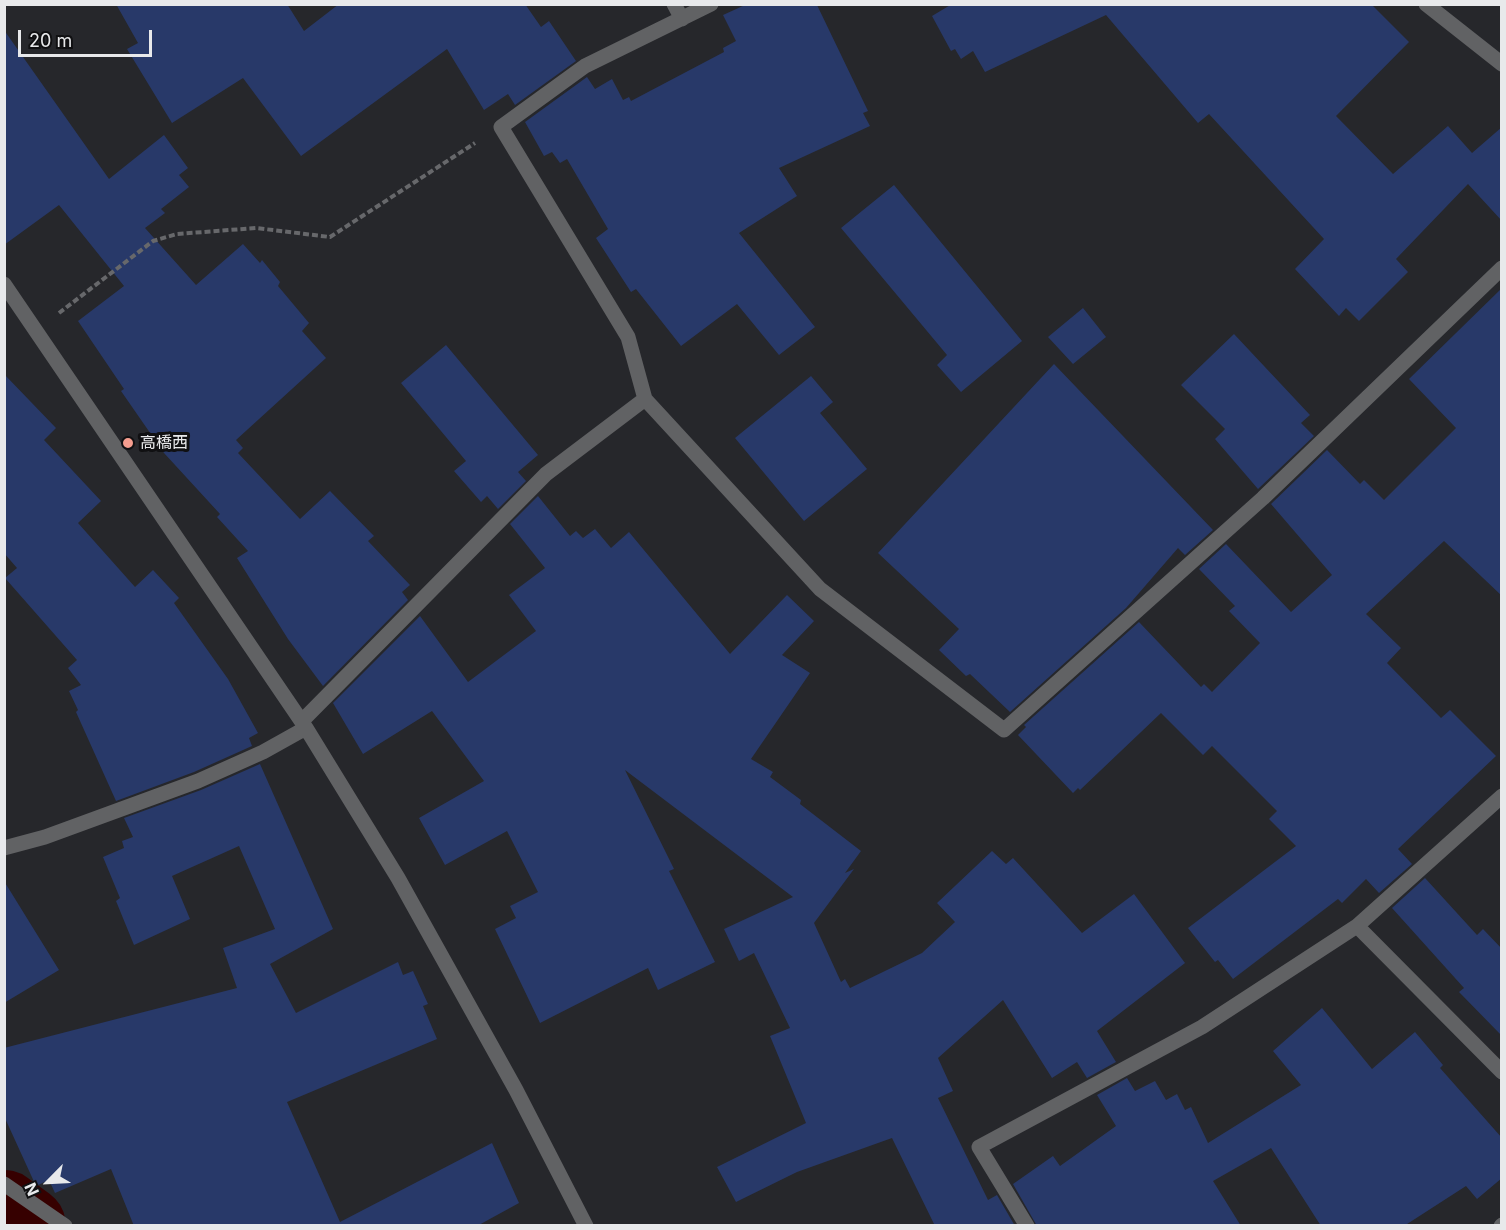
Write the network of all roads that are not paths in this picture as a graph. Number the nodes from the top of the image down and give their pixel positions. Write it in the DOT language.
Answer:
graph roads {
  1 [pos="674,4"];
  2 [pos="711,4"];
  3 [pos="1426,4"];
  4 [pos="682,19"];
  5 [pos="1502,64"];
  6 [pos="1502,267"];
  7 [pos="4,284"];
  8 [pos="645,399"];
  9 [pos="304,724"];
  10 [pos="1502,796"];
  11 [pos="4,848"];
  12 [pos="1357,926"];
  13 [pos="1502,1072"];
  14 [pos="4,1184"];
  15 [pos="65,1226"];
  16 [pos="586,1226"];
  17 [pos="1027,1226"];
  1 -- 4 [label="street"];
  2 -- 4 [label="street"];
  3 -- 5 [label="street"];
  4 -- 8 [label="street"];
  6 -- 8 [label="street"];
  7 -- 9 [label="street"];
  8 -- 9 [label="street"];
  9 -- 11 [label="street"];
  9 -- 16 [label="street"];
  10 -- 12 [label="street"];
  12 -- 13 [label="street"];
  12 -- 17 [label="street"];
  14 -- 15 [label="street"];
}
